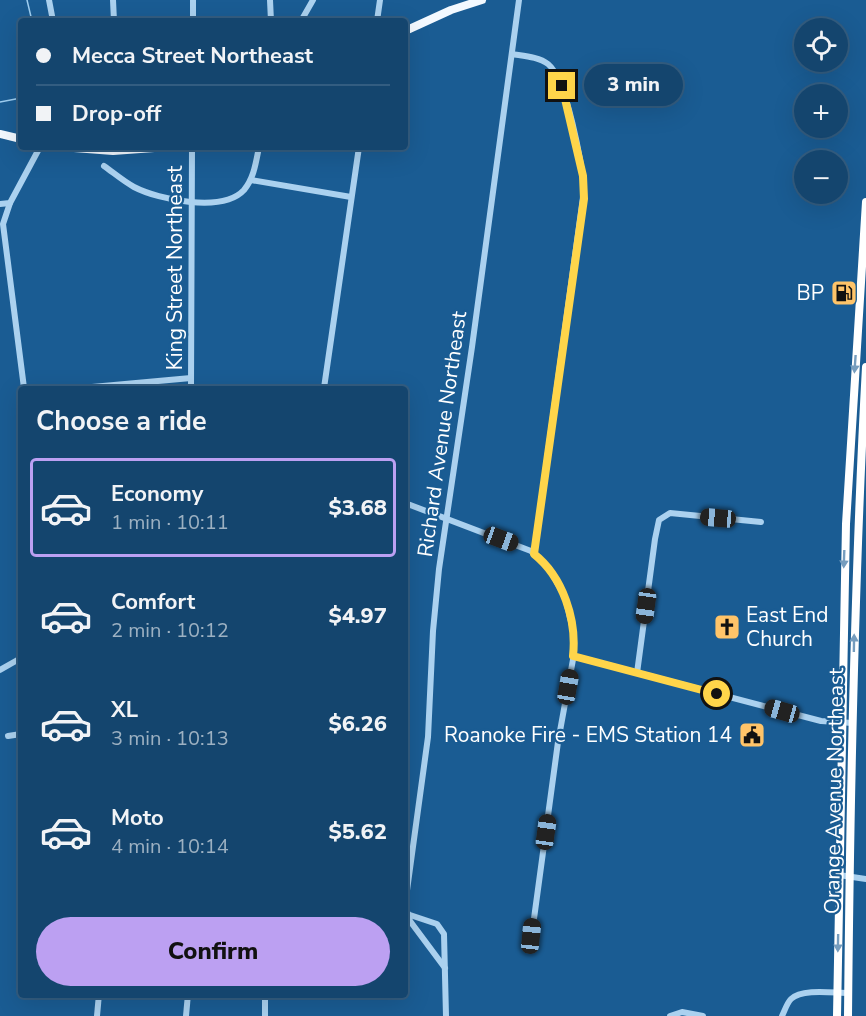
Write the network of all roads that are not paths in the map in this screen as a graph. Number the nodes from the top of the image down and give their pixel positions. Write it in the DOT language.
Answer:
graph roads {
  1 [pos="49,0"];
  2 [pos="113,0"];
  3 [pos="193,0"];
  4 [pos="270,0"];
  5 [pos="313,0"];
  6 [pos="380,0"];
  7 [pos="482,0"];
  8 [pos="519,0"];
  9 [pos="52,18"];
  10 [pos="114,18"];
  11 [pos="193,18"];
  12 [pos="271,18"];
  13 [pos="303,18"];
  14 [pos="377,18"];
  15 [pos="408,31"];
  16 [pos="512,54"];
  17 [pos="0,134"];
  18 [pos="18,138"];
  19 [pos="38,150"];
  20 [pos="192,150"];
  21 [pos="259,150"];
  22 [pos="359,150"];
  23 [pos="104,166"];
  24 [pos="250,180"];
  25 [pos="351,198"];
  26 [pos="191,201"];
  27 [pos="866,202"];
  28 [pos="10,203"];
  29 [pos="0,204"];
  30 [pos="864,264"];
  31 [pos="866,367"];
  32 [pos="191,378"];
  33 [pos="24,386"];
  34 [pos="103,386"];
  35 [pos="190,386"];
  36 [pos="324,386"];
  37 [pos="863,458"];
  38 [pos="849,459"];
  39 [pos="408,504"];
  40 [pos="447,519"];
  41 [pos="761,522"];
  42 [pos="534,554"];
  43 [pos="573,656"];
  44 [pos="18,660"];
  45 [pos="0,670"];
  46 [pos="637,673"];
  47 [pos="841,723"];
  48 [pos="853,723"];
  49 [pos="18,734"];
  50 [pos="8,736"];
  51 [pos="839,875"];
  52 [pos="850,877"];
  53 [pos="866,879"];
  54 [pos="408,884"];
  55 [pos="408,914"];
  56 [pos="408,915"];
  57 [pos="530,948"];
  58 [pos="445,968"];
  59 [pos="837,993"];
  60 [pos="849,993"];
  61 [pos="99,998"];
  62 [pos="188,998"];
  63 [pos="265,998"];
  64 [pos="98,1016"];
  65 [pos="186,1016"];
  66 [pos="265,1016"];
  67 [pos="446,1016"];
  68 [pos="670,1016"];
  69 [pos="703,1016"];
  70 [pos="782,1016"];
  71 [pos="837,1016"];
  72 [pos="849,1016"];
  1 -- 9 [label="street"];
  2 -- 10 [label="street"];
  3 -- 11 [label="street"];
  4 -- 12 [label="street"];
  5 -- 13 [label="street"];
  6 -- 14 [label="street"];
  7 -- 15 [label="main road"];
  8 -- 16 [label="street, Richard Avenue Northeast"];
  16 -- 40 [label="street, Richard Avenue Northeast"];
  16 -- 42 [label="street"];
  17 -- 18 [label="main road"];
  19 -- 28 [label="street"];
  20 -- 26 [label="street, King Street Northeast"];
  21 -- 24 [label="street"];
  22 -- 25 [label="street"];
  23 -- 26 [label="street"];
  24 -- 25 [label="street"];
  24 -- 26 [label="street"];
  25 -- 36 [label="street"];
  26 -- 32 [label="street, King Street Northeast"];
  27 -- 30 [label="highway, Orange Avenue Northeast"];
  28 -- 29 [label="street"];
  28 -- 33 [label="street"];
  30 -- 38 [label="highway, Orange Avenue Northeast, one-way"];
  31 -- 37 [label="highway, Orange Avenue Northeast"];
  32 -- 34 [label="street"];
  32 -- 35 [label="street, King Street Northeast"];
  37 -- 38 [label="street"];
  48 -- 37 [label="highway, Orange Avenue Northeast, one-way"];
  38 -- 47 [label="highway, Orange Avenue Northeast, one-way"];
  39 -- 40 [label="street"];
  40 -- 42 [label="street"];
  40 -- 54 [label="street, Richard Avenue Northeast"];
  41 -- 46 [label="street"];
  42 -- 43 [label="street"];
  43 -- 46 [label="street"];
  43 -- 57 [label="street"];
  44 -- 45 [label="street"];
  46 -- 47 [label="street"];
  47 -- 48 [label="street"];
  47 -- 51 [label="highway, Orange Avenue Northeast"];
  48 -- 52 [label="highway, Orange Avenue Northeast"];
  49 -- 50 [label="street"];
  51 -- 52 [label="street"];
  51 -- 59 [label="highway, Orange Avenue Northeast, one-way"];
  52 -- 53 [label="street"];
  52 -- 60 [label="highway, Orange Avenue Northeast"];
  55 -- 58 [label="street"];
  56 -- 58 [label="street, Richard Avenue Northeast"];
  58 -- 67 [label="street"];
  59 -- 60 [label="street"];
  59 -- 70 [label="street"];
  59 -- 71 [label="highway, Orange Avenue Northeast"];
  60 -- 72 [label="highway, Orange Avenue Northeast"];
  61 -- 64 [label="street"];
  62 -- 65 [label="street"];
  63 -- 66 [label="street"];
  68 -- 69 [label="street"];
}
